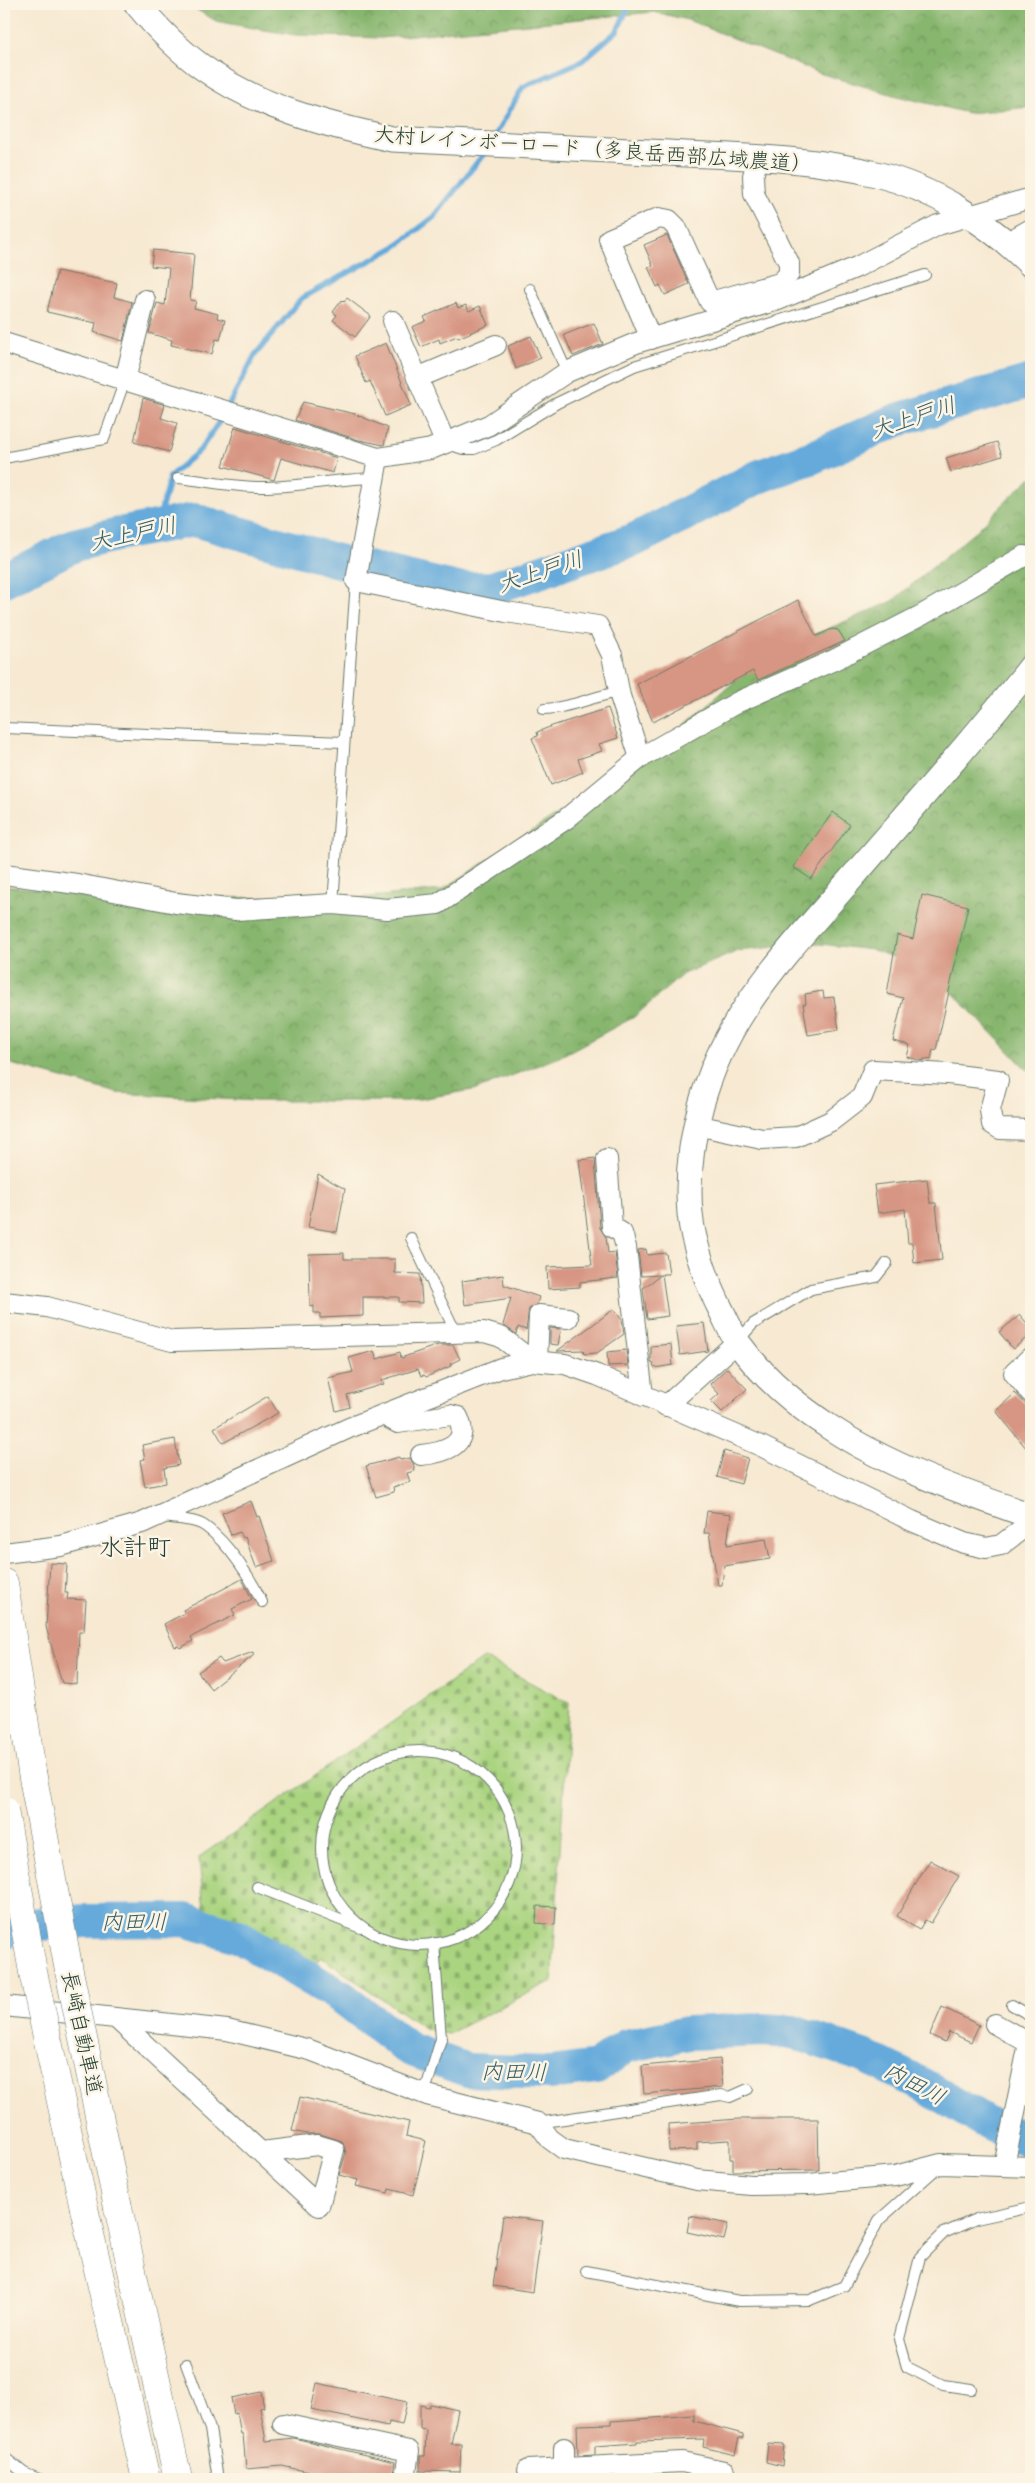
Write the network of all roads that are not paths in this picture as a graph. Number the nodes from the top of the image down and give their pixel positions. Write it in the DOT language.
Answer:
graph roads {
  1 [pos="137,4"];
  2 [pos="758,158"];
  3 [pos="1031,198"];
  4 [pos="971,216"];
  5 [pos="1031,229"];
  6 [pos="1008,242"];
  7 [pos="1031,265"];
  8 [pos="925,275"];
  9 [pos="530,289"];
  10 [pos="145,300"];
  11 [pos="393,321"];
  12 [pos="651,339"];
  13 [pos="4,343"];
  14 [pos="496,345"];
  15 [pos="568,372"];
  16 [pos="417,378"];
  17 [pos="125,380"];
  18 [pos="445,442"];
  19 [pos="4,458"];
  20 [pos="378,458"];
  21 [pos="178,478"];
  22 [pos="374,478"];
  23 [pos="1024,556"];
  24 [pos="356,581"];
  25 [pos="1031,667"];
  26 [pos="619,692"];
  27 [pos="544,709"];
  28 [pos="4,728"];
  29 [pos="343,742"];
  30 [pos="640,758"];
  31 [pos="4,874"];
  32 [pos="333,904"];
  33 [pos="696,1125"];
  34 [pos="1031,1130"];
  35 [pos="607,1159"];
  36 [pos="411,1238"];
  37 [pos="887,1263"];
  38 [pos="4,1302"];
  39 [pos="568,1318"];
  40 [pos="456,1332"];
  41 [pos="737,1342"];
  42 [pos="1031,1357"];
  43 [pos="535,1361"];
  44 [pos="1031,1393"];
  45 [pos="643,1396"];
  46 [pos="666,1406"];
  47 [pos="383,1415"];
  48 [pos="421,1456"];
  49 [pos="158,1516"];
  50 [pos="1031,1516"];
  51 [pos="1031,1522"];
  52 [pos="4,1553"];
  53 [pos="4,1583"];
  54 [pos="262,1602"];
  55 [pos="4,1810"];
  56 [pos="257,1887"];
  57 [pos="373,1933"];
  58 [pos="434,1942"];
  59 [pos="1012,2005"];
  60 [pos="4,2006"];
  61 [pos="1031,2016"];
  62 [pos="118,2020"];
  63 [pos="995,2024"];
  64 [pos="1026,2081"];
  65 [pos="425,2088"];
  66 [pos="748,2089"];
  67 [pos="538,2123"];
  68 [pos="262,2152"];
  69 [pos="1006,2159"];
  70 [pos="941,2164"];
  71 [pos="1031,2167"];
  72 [pos="1031,2207"];
  73 [pos="586,2271"];
  74 [pos="186,2364"];
  75 [pos="971,2388"];
  76 [pos="283,2424"];
  77 [pos="4,2457"];
  78 [pos="528,2470"];
  79 [pos="39,2479"];
  80 [pos="146,2479"];
  81 [pos="178,2479"];
  82 [pos="218,2479"];
  83 [pos="405,2479"];
  84 [pos="727,2479"];
  1 -- 2 [label="street, 大村レインボーロード（多良岳西部広域農道）"];
  2 -- 4 [label="street, 大村レインボーロード（多良岳西部広域農道）"];
  2 -- 12 [label="street"];
  3 -- 4 [label="street"];
  4 -- 6 [label="street, 大村レインボーロード（多良岳西部広域農道）"];
  4 -- 12 [label="street"];
  5 -- 6 [label="street"];
  6 -- 7 [label="street, 大村レインボーロード（多良岳西部広域農道）"];
  8 -- 18 [label="lane"];
  9 -- 15 [label="lane"];
  10 -- 17 [label="street"];
  11 -- 16 [label="street"];
  12 -- 15 [label="street"];
  13 -- 17 [label="street"];
  14 -- 16 [label="street"];
  15 -- 18 [label="street"];
  16 -- 18 [label="street"];
  17 -- 19 [label="lane"];
  17 -- 20 [label="street"];
  18 -- 20 [label="street"];
  20 -- 22 [label="street"];
  21 -- 22 [label="lane"];
  22 -- 24 [label="street"];
  23 -- 30 [label="street"];
  24 -- 26 [label="street"];
  24 -- 29 [label="lane"];
  25 -- 33 [label="street"];
  26 -- 27 [label="lane"];
  26 -- 30 [label="street"];
  28 -- 29 [label="lane"];
  29 -- 32 [label="lane"];
  30 -- 32 [label="street"];
  31 -- 32 [label="street"];
  33 -- 34 [label="street"];
  33 -- 41 [label="street"];
  35 -- 45 [label="street"];
  36 -- 40 [label="lane"];
  37 -- 41 [label="lane"];
  38 -- 40 [label="street"];
  39 -- 43 [label="street"];
  40 -- 43 [label="street"];
  41 -- 46 [label="street"];
  41 -- 50 [label="street"];
  42 -- 44 [label="street"];
  43 -- 45 [label="street"];
  43 -- 47 [label="street"];
  45 -- 46 [label="street"];
  46 -- 51 [label="street"];
  47 -- 48 [label="street"];
  47 -- 49 [label="street"];
  49 -- 52 [label="street"];
  49 -- 54 [label="lane"];
  53 -- 81 [label="highway, 長崎自動車道, bridge"];
  55 -- 80 [label="highway, 長崎自動車道, bridge"];
  56 -- 57 [label="lane"];
  57 -- 58 [label="lane"];
  57 -- 58 [label="lane"];
  58 -- 65 [label="lane"];
  59 -- 61 [label="lane"];
  60 -- 62 [label="street"];
  62 -- 65 [label="street"];
  62 -- 68 [label="street"];
  63 -- 64 [label="street"];
  64 -- 69 [label="street"];
  65 -- 67 [label="street"];
  66 -- 67 [label="lane"];
  67 -- 70 [label="street"];
  69 -- 70 [label="street"];
  69 -- 71 [label="street"];
  70 -- 73 [label="lane"];
  72 -- 75 [label="lane"];
  74 -- 82 [label="lane"];
  76 -- 83 [label="street"];
  77 -- 79 [label="lane"];
  78 -- 84 [label="street"];
}
